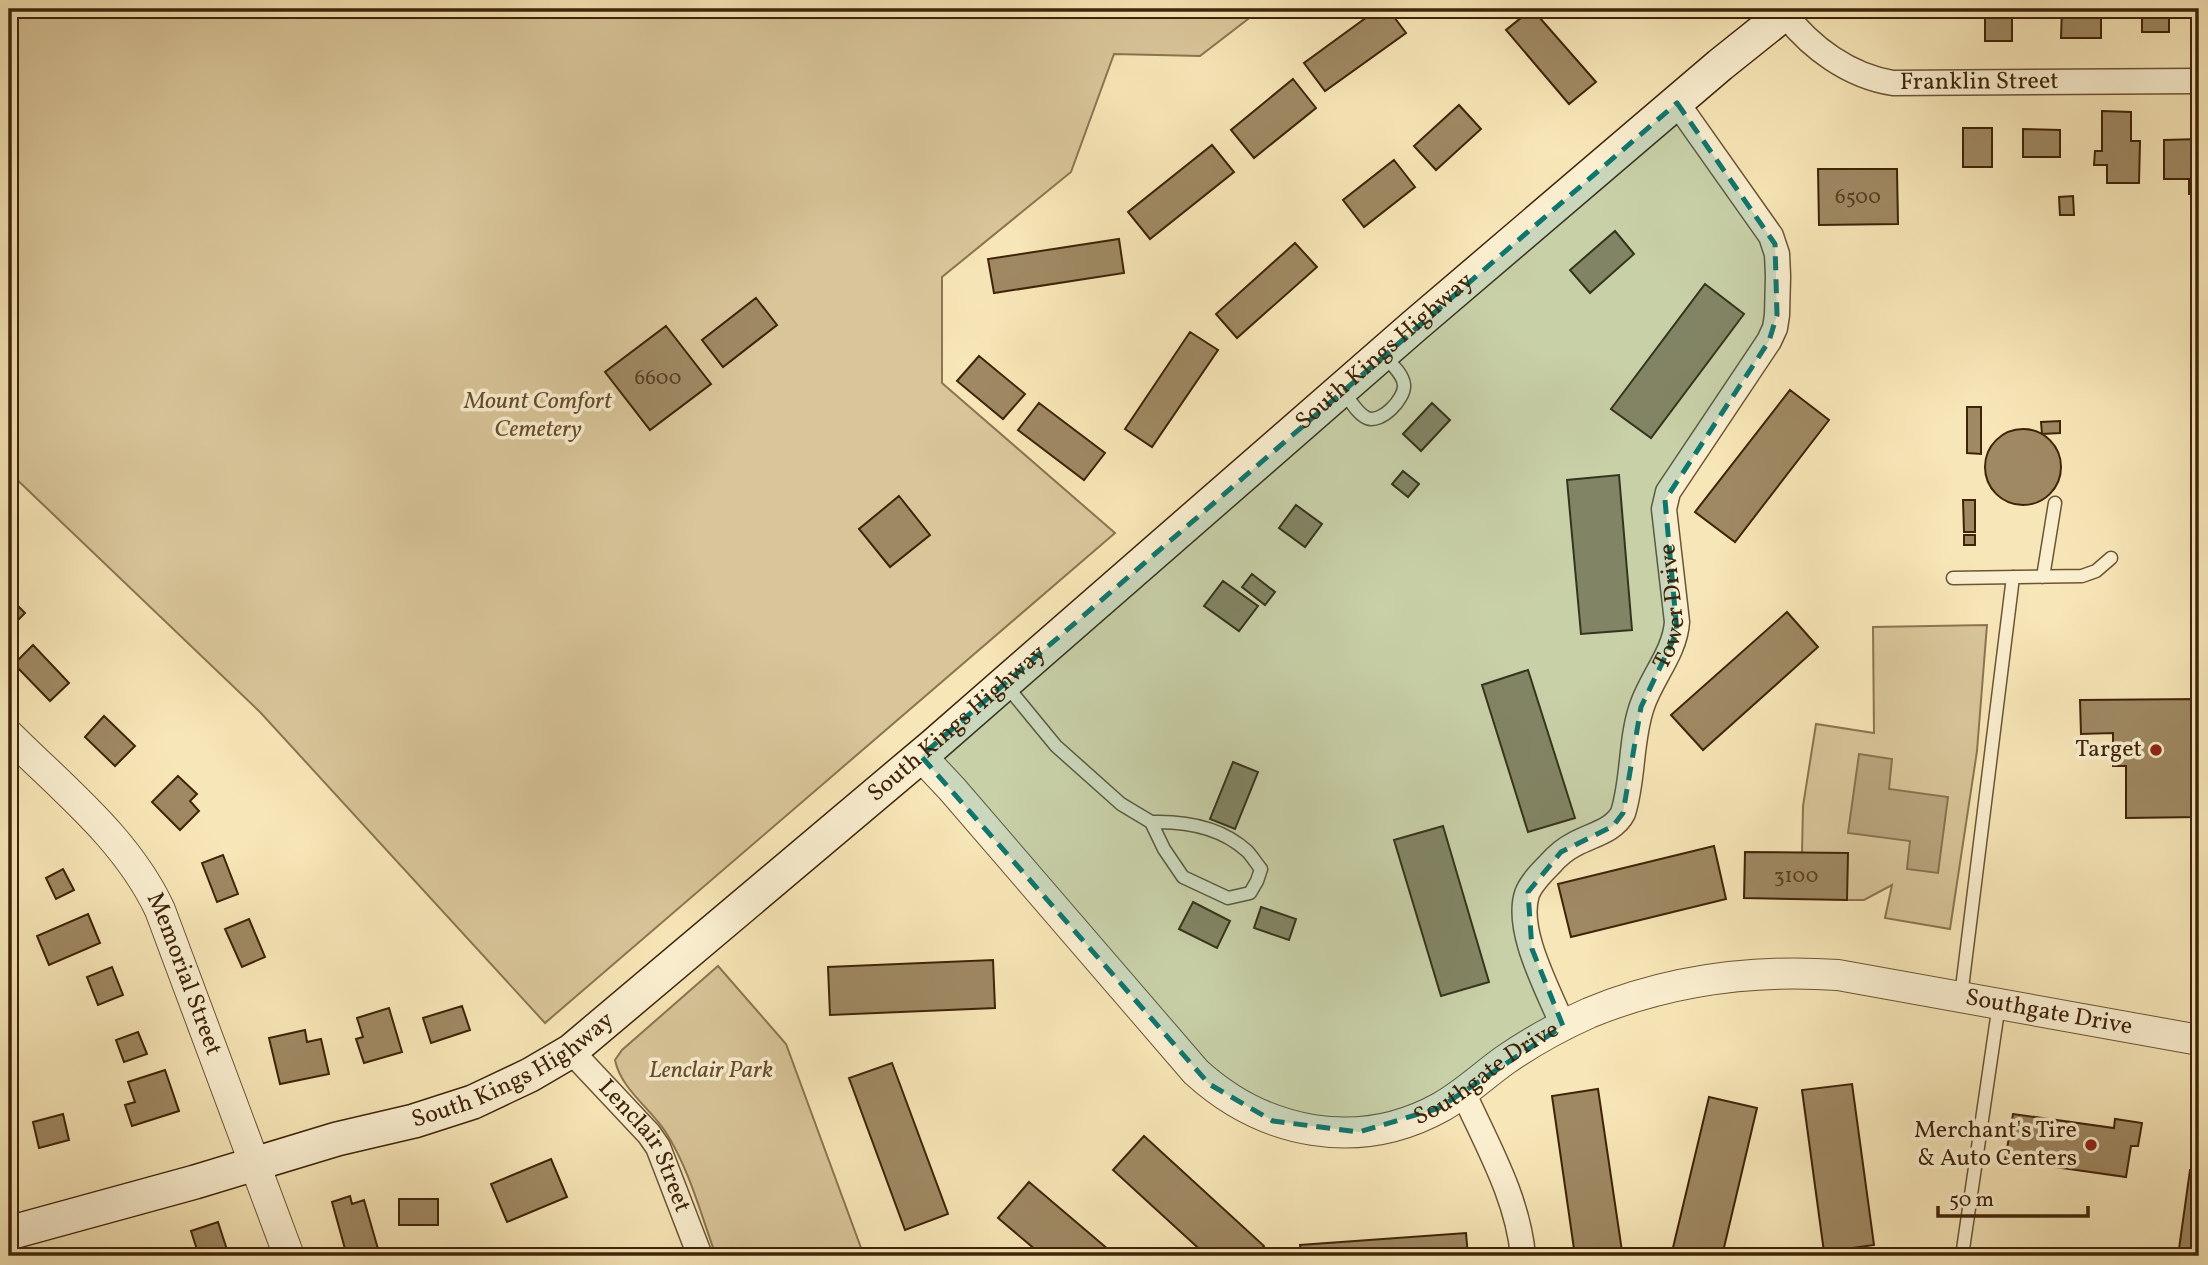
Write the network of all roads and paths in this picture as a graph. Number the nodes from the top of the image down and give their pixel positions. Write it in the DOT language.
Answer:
graph roads {
  1 [pos="1787,11"];
  2 [pos="2199,81"];
  3 [pos="1677,103"];
  4 [pos="1382,354"];
  5 [pos="1342,390"];
  6 [pos="2055,503"];
  7 [pos="2111,558"];
  8 [pos="2013,577"];
  9 [pos="2043,577"];
  10 [pos="1953,578"];
  11 [pos="1005,683"];
  12 [pos="9,735"];
  13 [pos="921,756"];
  14 [pos="1151,821"];
  15 [pos="1961,996"];
  16 [pos="1999,1003"];
  17 [pos="1563,1026"];
  18 [pos="2199,1040"];
  19 [pos="571,1051"];
  20 [pos="1463,1092"];
  21 [pos="255,1163"];
  22 [pos="9,1233"];
  23 [pos="289,1256"];
  24 [pos="701,1256"];
  25 [pos="1523,1256"];
  26 [pos="1962,1256"];
  1 -- 2 [label="street, Franklin Street"];
  1 -- 3 [label="main road, South Kings Highway"];
  3 -- 4 [label="main road, South Kings Highway"];
  3 -- 17 [label="street, Tower Drive"];
  4 -- 5 [label="main road, South Kings Highway"];
  4 -- 5 [label="lane"];
  5 -- 11 [label="main road, South Kings Highway"];
  6 -- 9 [label="lane"];
  7 -- 9 [label="lane"];
  8 -- 9 [label="lane"];
  8 -- 10 [label="lane"];
  8 -- 15 [label="lane"];
  11 -- 13 [label="main road, South Kings Highway"];
  11 -- 14 [label="lane"];
  12 -- 21 [label="street, Memorial Street"];
  13 -- 19 [label="main road, South Kings Highway"];
  13 -- 20 [label="street, Southgate Drive"];
  14 -- 14 [label="lane"];
  15 -- 16 [label="street, Southgate Drive"];
  15 -- 17 [label="street, Southgate Drive"];
  16 -- 18 [label="street, Southgate Drive"];
  16 -- 26 [label="lane"];
  17 -- 20 [label="street, Southgate Drive"];
  19 -- 21 [label="main road, South Kings Highway"];
  19 -- 24 [label="street, Lenclair Street"];
  20 -- 25 [label="street"];
  21 -- 22 [label="main road, South Kings Highway"];
  21 -- 23 [label="street, Memorial Street"];
}
